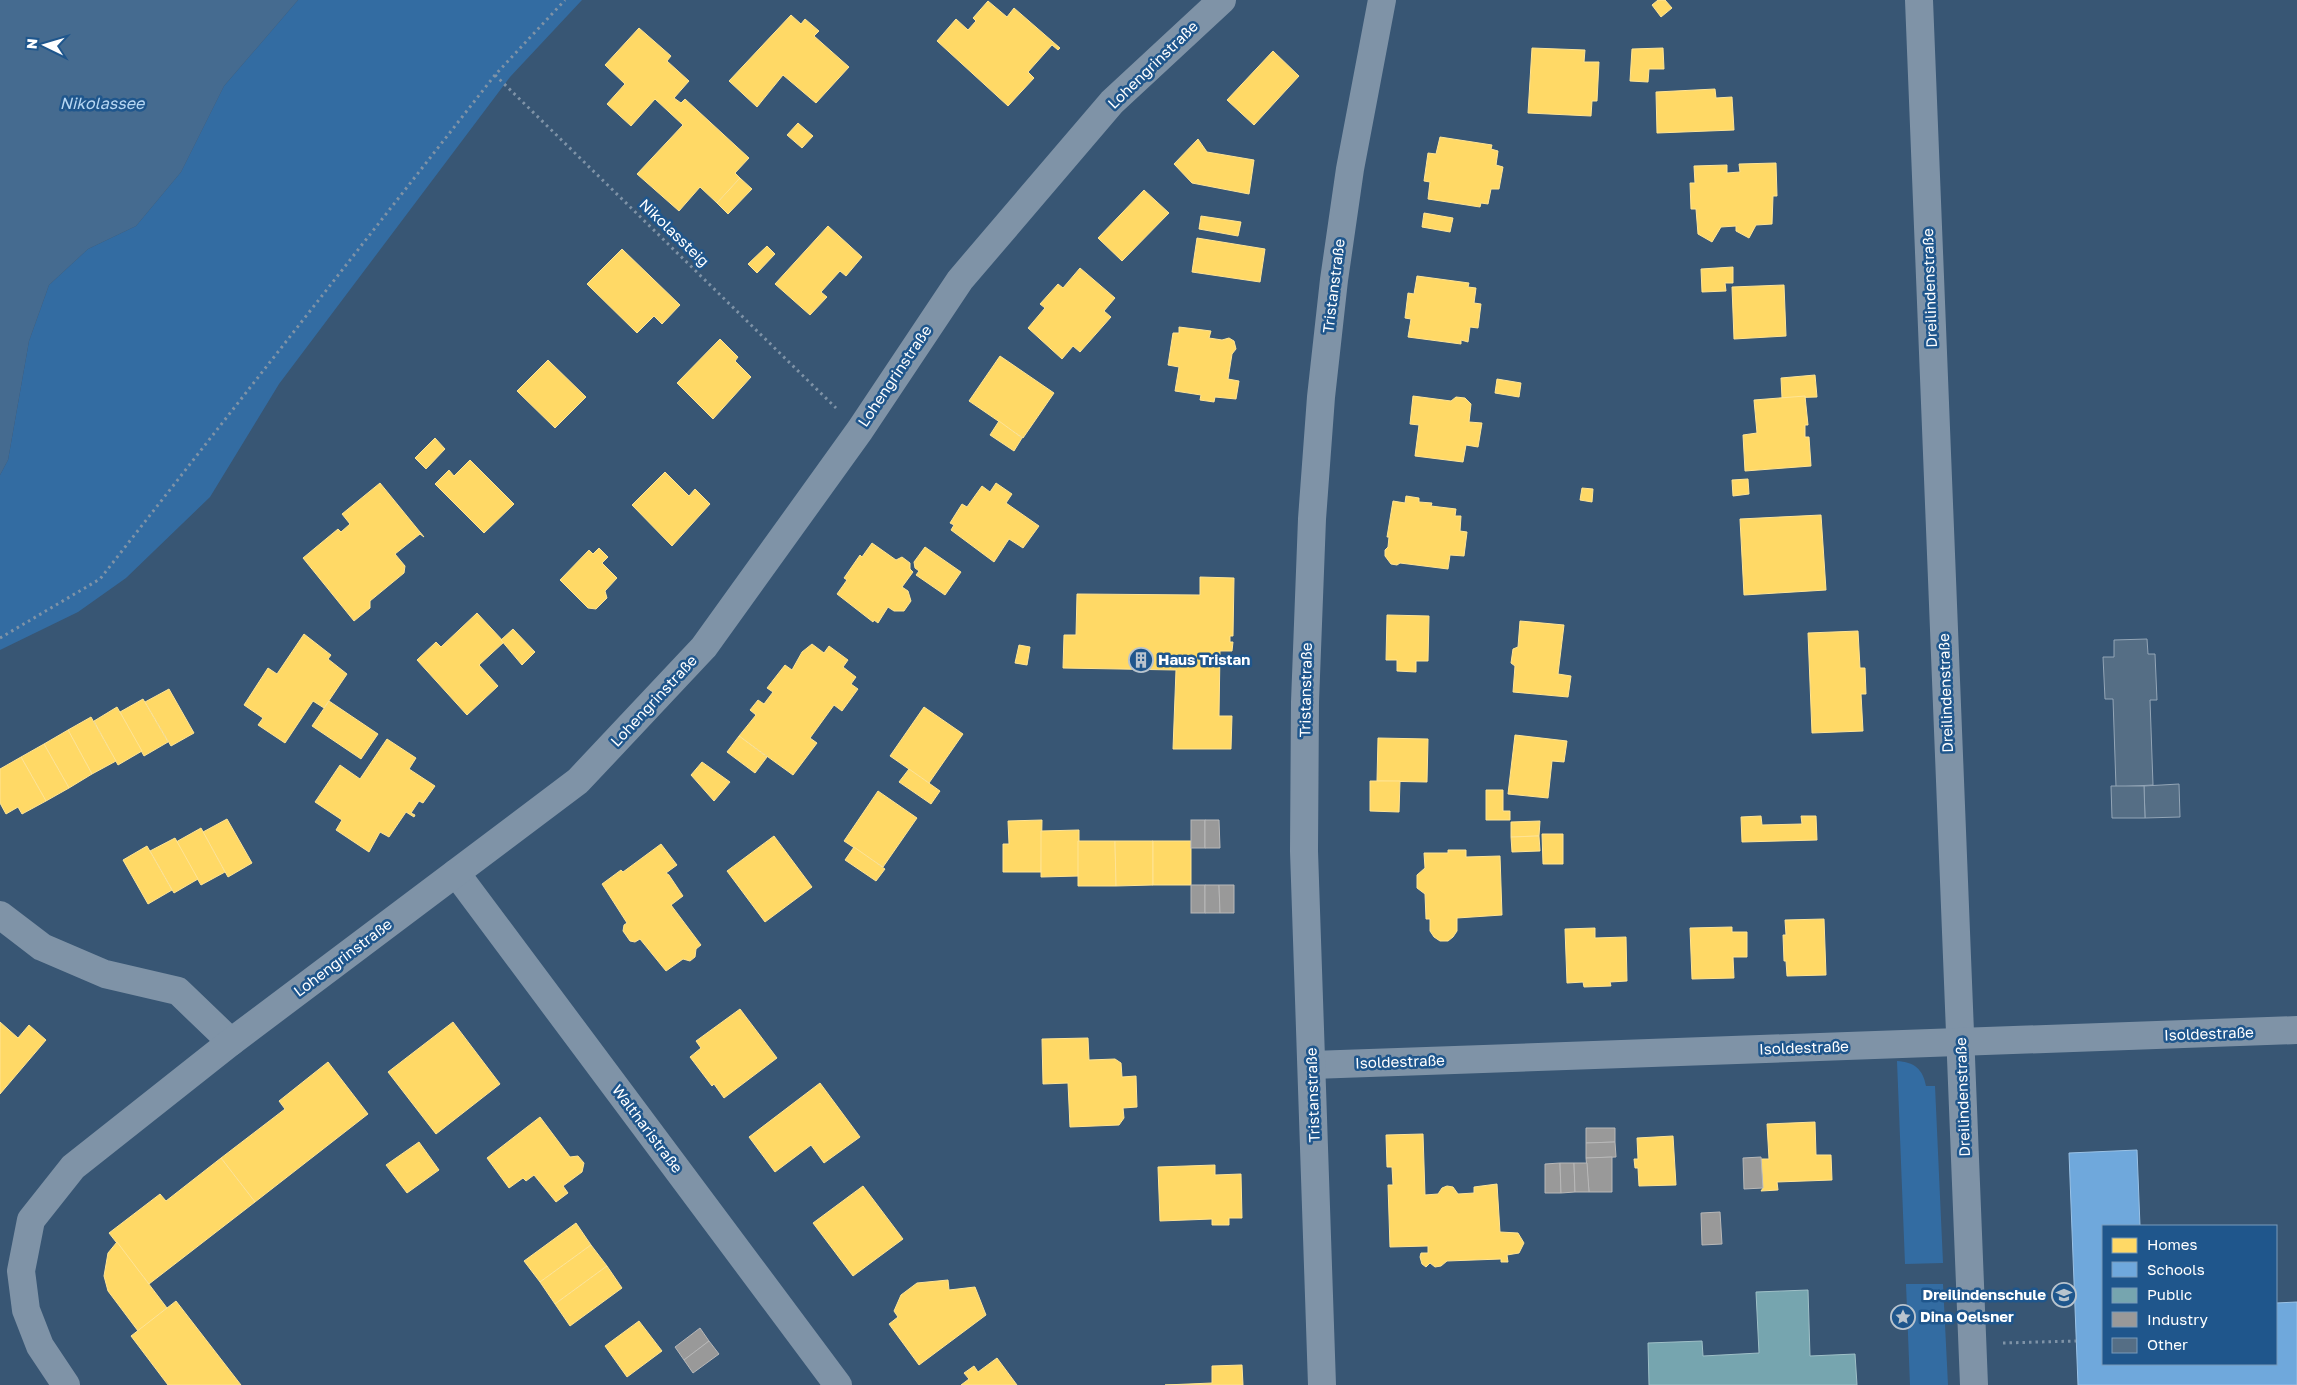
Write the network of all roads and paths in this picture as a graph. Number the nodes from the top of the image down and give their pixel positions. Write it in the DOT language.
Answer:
graph roads {
  1 [pos="565,0"];
  2 [pos="1222,0"];
  3 [pos="1382,0"];
  4 [pos="1919,0"];
  5 [pos="495,75"];
  6 [pos="836,408"];
  7 [pos="0,638"];
  8 [pos="456,873"];
  9 [pos="0,914"];
  10 [pos="2297,1030"];
  11 [pos="231,1042"];
  12 [pos="1960,1042"];
  13 [pos="1312,1065"];
  14 [pos="2076,1341"];
  15 [pos="1972,1344"];
  16 [pos="66,1385"];
  17 [pos="838,1385"];
  18 [pos="1322,1385"];
  19 [pos="1974,1385"];
  1 -- 5 [label="path"];
  2 -- 8 [label="street, Lohengrinstraße"];
  3 -- 13 [label="street, Tristanstraße"];
  4 -- 12 [label="street, Dreilindenstraße"];
  5 -- 6 [label="path, Nikolassteig"];
  5 -- 7 [label="path"];
  8 -- 11 [label="street, Lohengrinstraße"];
  8 -- 17 [label="street, Waltharistraße"];
  9 -- 11 [label="street"];
  10 -- 12 [label="street, Isoldestraße"];
  11 -- 16 [label="street, Lohengrinstraße"];
  12 -- 13 [label="street, Isoldestraße"];
  12 -- 15 [label="street, Dreilindenstraße"];
  13 -- 18 [label="street, Tristanstraße"];
  14 -- 15 [label="path"];
  15 -- 19 [label="street, Dreilindenstraße"];
}
